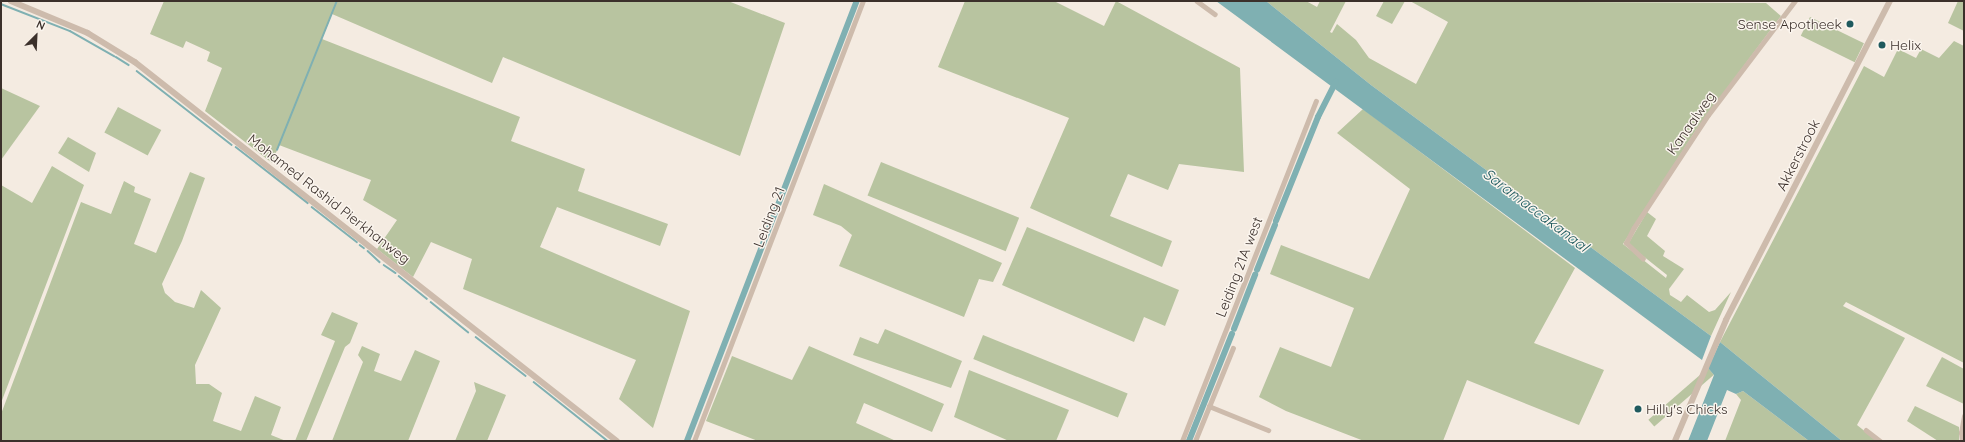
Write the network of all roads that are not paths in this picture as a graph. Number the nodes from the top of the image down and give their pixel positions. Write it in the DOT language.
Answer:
graph roads {
  1 [pos="11,1"];
  2 [pos="863,1"];
  3 [pos="1197,1"];
  4 [pos="1795,1"];
  5 [pos="1890,1"];
  6 [pos="1216,14"];
  7 [pos="1316,101"];
  8 [pos="1643,259"];
  9 [pos="1233,348"];
  10 [pos="1209,406"];
  11 [pos="1964,416"];
  12 [pos="1268,430"];
  13 [pos="1866,430"];
  14 [pos="618,441"];
  15 [pos="694,441"];
  16 [pos="1182,441"];
  17 [pos="1195,441"];
  18 [pos="1676,441"];
  19 [pos="1880,441"];
  20 [pos="1962,441"];
  1 -- 14 [label="street, Mohamed Rashid Pierkhanweg"];
  2 -- 15 [label="street, Leiding 21"];
  3 -- 6 [label="street"];
  4 -- 8 [label="street, Kanaalweg"];
  5 -- 18 [label="street, Akkerstrook"];
  7 -- 16 [label="street, Leiding 21A west"];
  9 -- 10 [label="street"];
  10 -- 12 [label="street"];
  10 -- 17 [label="street"];
  11 -- 20 [label="street"];
  13 -- 19 [label="street"];
}
